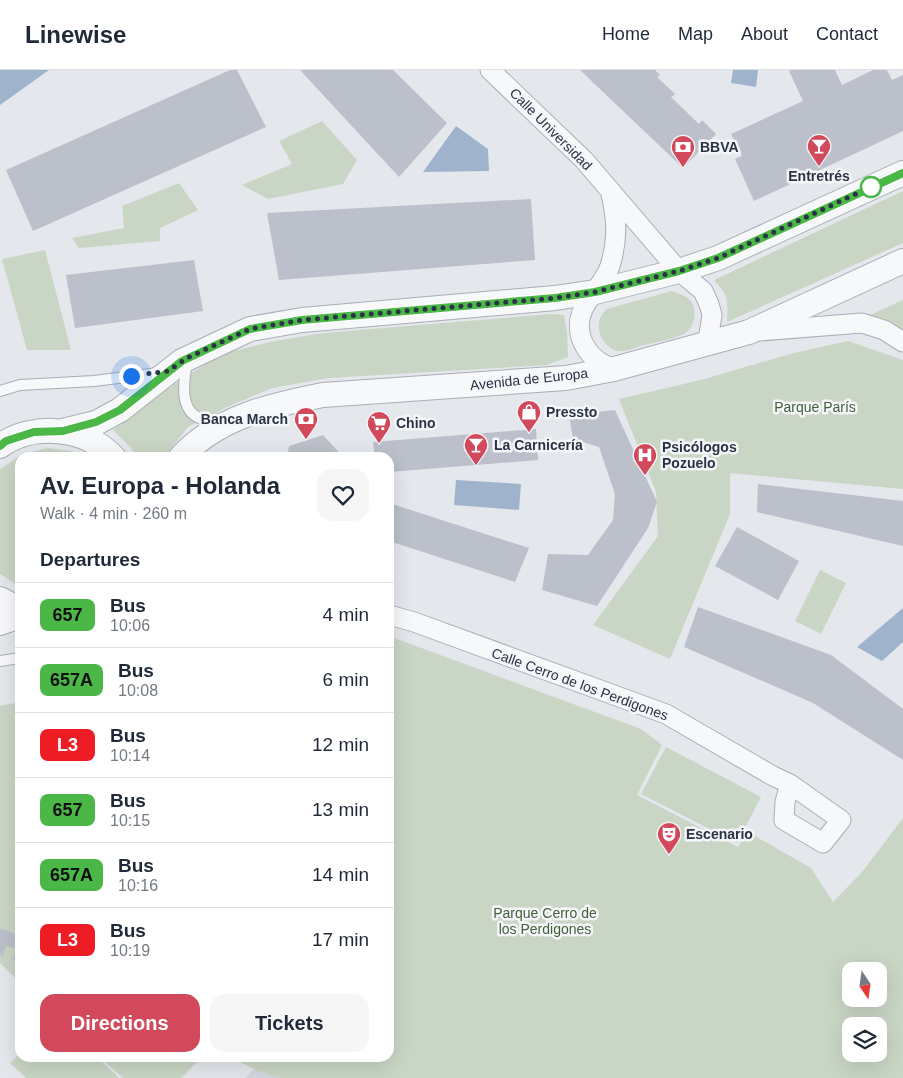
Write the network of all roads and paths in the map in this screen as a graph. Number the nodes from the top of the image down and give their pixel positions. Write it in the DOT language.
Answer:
graph roads {
  1 [pos="490,70"];
  2 [pos="903,173"];
  3 [pos="610,190"];
  4 [pos="903,261"];
  5 [pos="679,271"];
  6 [pos="595,292"];
  7 [pos="748,332"];
  8 [pos="903,342"];
  9 [pos="705,345"];
  10 [pos="178,365"];
  11 [pos="614,369"];
  12 [pos="0,391"];
  13 [pos="231,420"];
  14 [pos="63,431"];
  15 [pos="0,446"];
  16 [pos="108,452"];
  17 [pos="187,452"];
  18 [pos="0,599"];
  19 [pos="15,606"];
  20 [pos="394,616"];
  21 [pos="15,618"];
  22 [pos="0,622"];
  23 [pos="15,659"];
  24 [pos="0,661"];
  25 [pos="790,784"];
  1 -- 3 [label="street, Calle Universidad"];
  2 -- 5 [label="street"];
  3 -- 5 [label="street, Calle Universidad"];
  3 -- 6 [label="street, Calle Universidad"];
  4 -- 7 [label="street, Avenida de Europa"];
  5 -- 6 [label="street"];
  5 -- 9 [label="street, Calle Universidad"];
  6 -- 10 [label="street"];
  6 -- 11 [label="street, Calle Universidad"];
  7 -- 8 [label="street"];
  7 -- 9 [label="street, Avenida de Europa"];
  9 -- 11 [label="street, Avenida de Europa"];
  10 -- 12 [label="lane"];
  10 -- 13 [label="lane"];
  10 -- 14 [label="street"];
  11 -- 13 [label="street, Avenida de Europa"];
  13 -- 17 [label="street, Avenida de Europa"];
  14 -- 15 [label="street"];
  14 -- 16 [label="street"];
  18 -- 19 [label="street"];
  20 -- 25 [label="street, Calle Cerro de los Perdigones"];
  21 -- 22 [label="street"];
  23 -- 24 [label="lane"];
}
